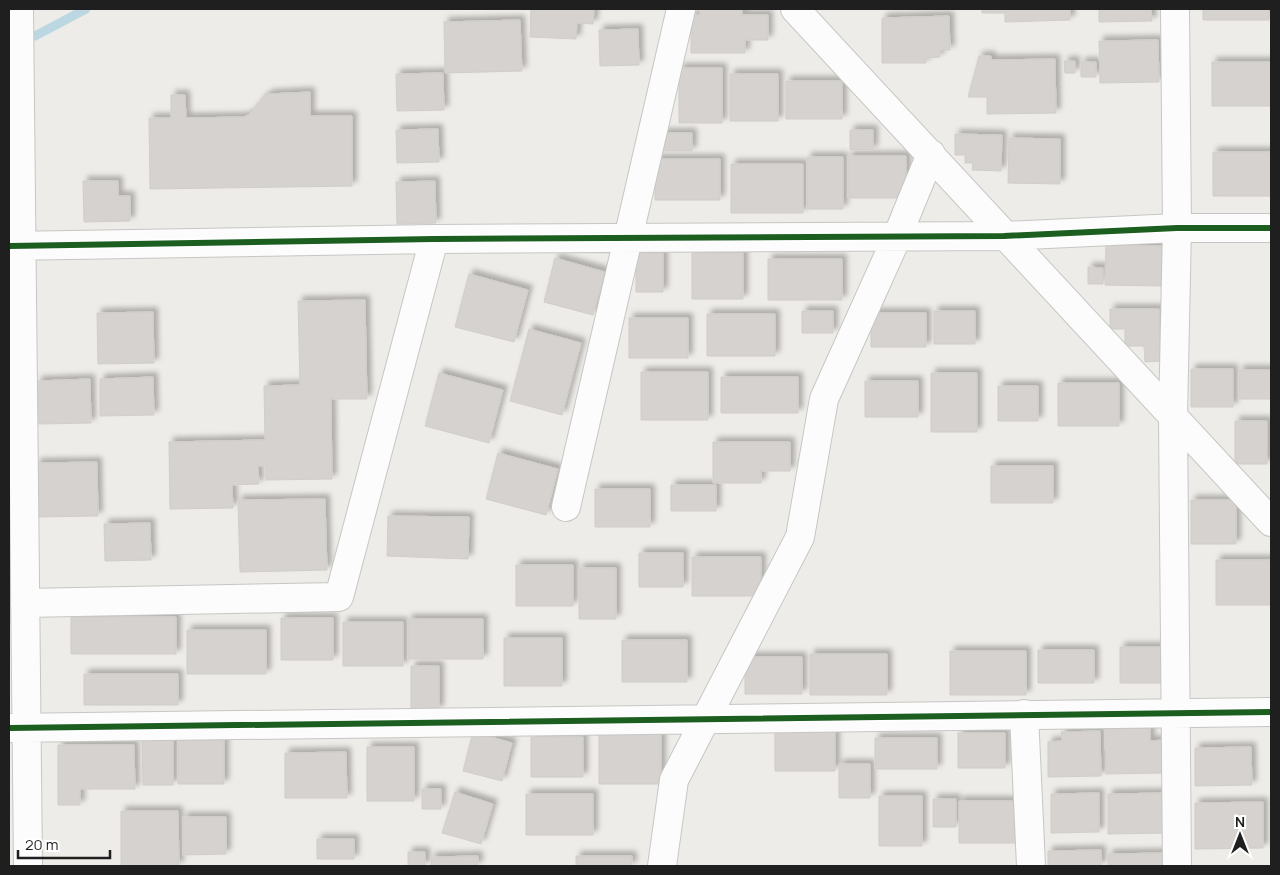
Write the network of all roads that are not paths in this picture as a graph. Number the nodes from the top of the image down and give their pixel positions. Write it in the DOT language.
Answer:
graph roads {
  1 [pos="19,9"];
  2 [pos="681,9"];
  3 [pos="795,9"];
  4 [pos="1175,9"];
  5 [pos="14,41"];
  6 [pos="931,154"];
  7 [pos="1177,228"];
  8 [pos="1271,228"];
  9 [pos="1004,236"];
  10 [pos="897,237"];
  11 [pos="627,238"];
  12 [pos="434,239"];
  13 [pos="15,246"];
  14 [pos="1173,417"];
  15 [pos="566,507"];
  16 [pos="1271,522"];
  17 [pos="16,572"];
  18 [pos="25,603"];
  19 [pos="1271,712"];
  20 [pos="1024,714"];
  21 [pos="1175,714"];
  22 [pos="705,720"];
  23 [pos="18,728"];
  24 [pos="28,866"];
  25 [pos="662,866"];
  26 [pos="1030,866"];
  27 [pos="1178,866"];
  1 -- 5 [label="street"];
  2 -- 11 [label="street"];
  3 -- 6 [label="street"];
  4 -- 7 [label="street"];
  5 -- 13 [label="street"];
  6 -- 9 [label="street"];
  6 -- 10 [label="street"];
  7 -- 8 [label="street"];
  7 -- 9 [label="street"];
  7 -- 14 [label="street"];
  9 -- 10 [label="street"];
  9 -- 14 [label="street"];
  10 -- 11 [label="street"];
  10 -- 22 [label="street"];
  11 -- 12 [label="street"];
  11 -- 15 [label="street"];
  12 -- 13 [label="street"];
  12 -- 18 [label="street"];
  13 -- 17 [label="street"];
  14 -- 16 [label="street"];
  14 -- 21 [label="street"];
  17 -- 18 [label="street"];
  18 -- 23 [label="street"];
  19 -- 21 [label="street"];
  20 -- 21 [label="street"];
  20 -- 22 [label="street"];
  20 -- 26 [label="street"];
  21 -- 27 [label="street"];
  22 -- 23 [label="street"];
  22 -- 25 [label="street"];
  23 -- 24 [label="street"];
}
